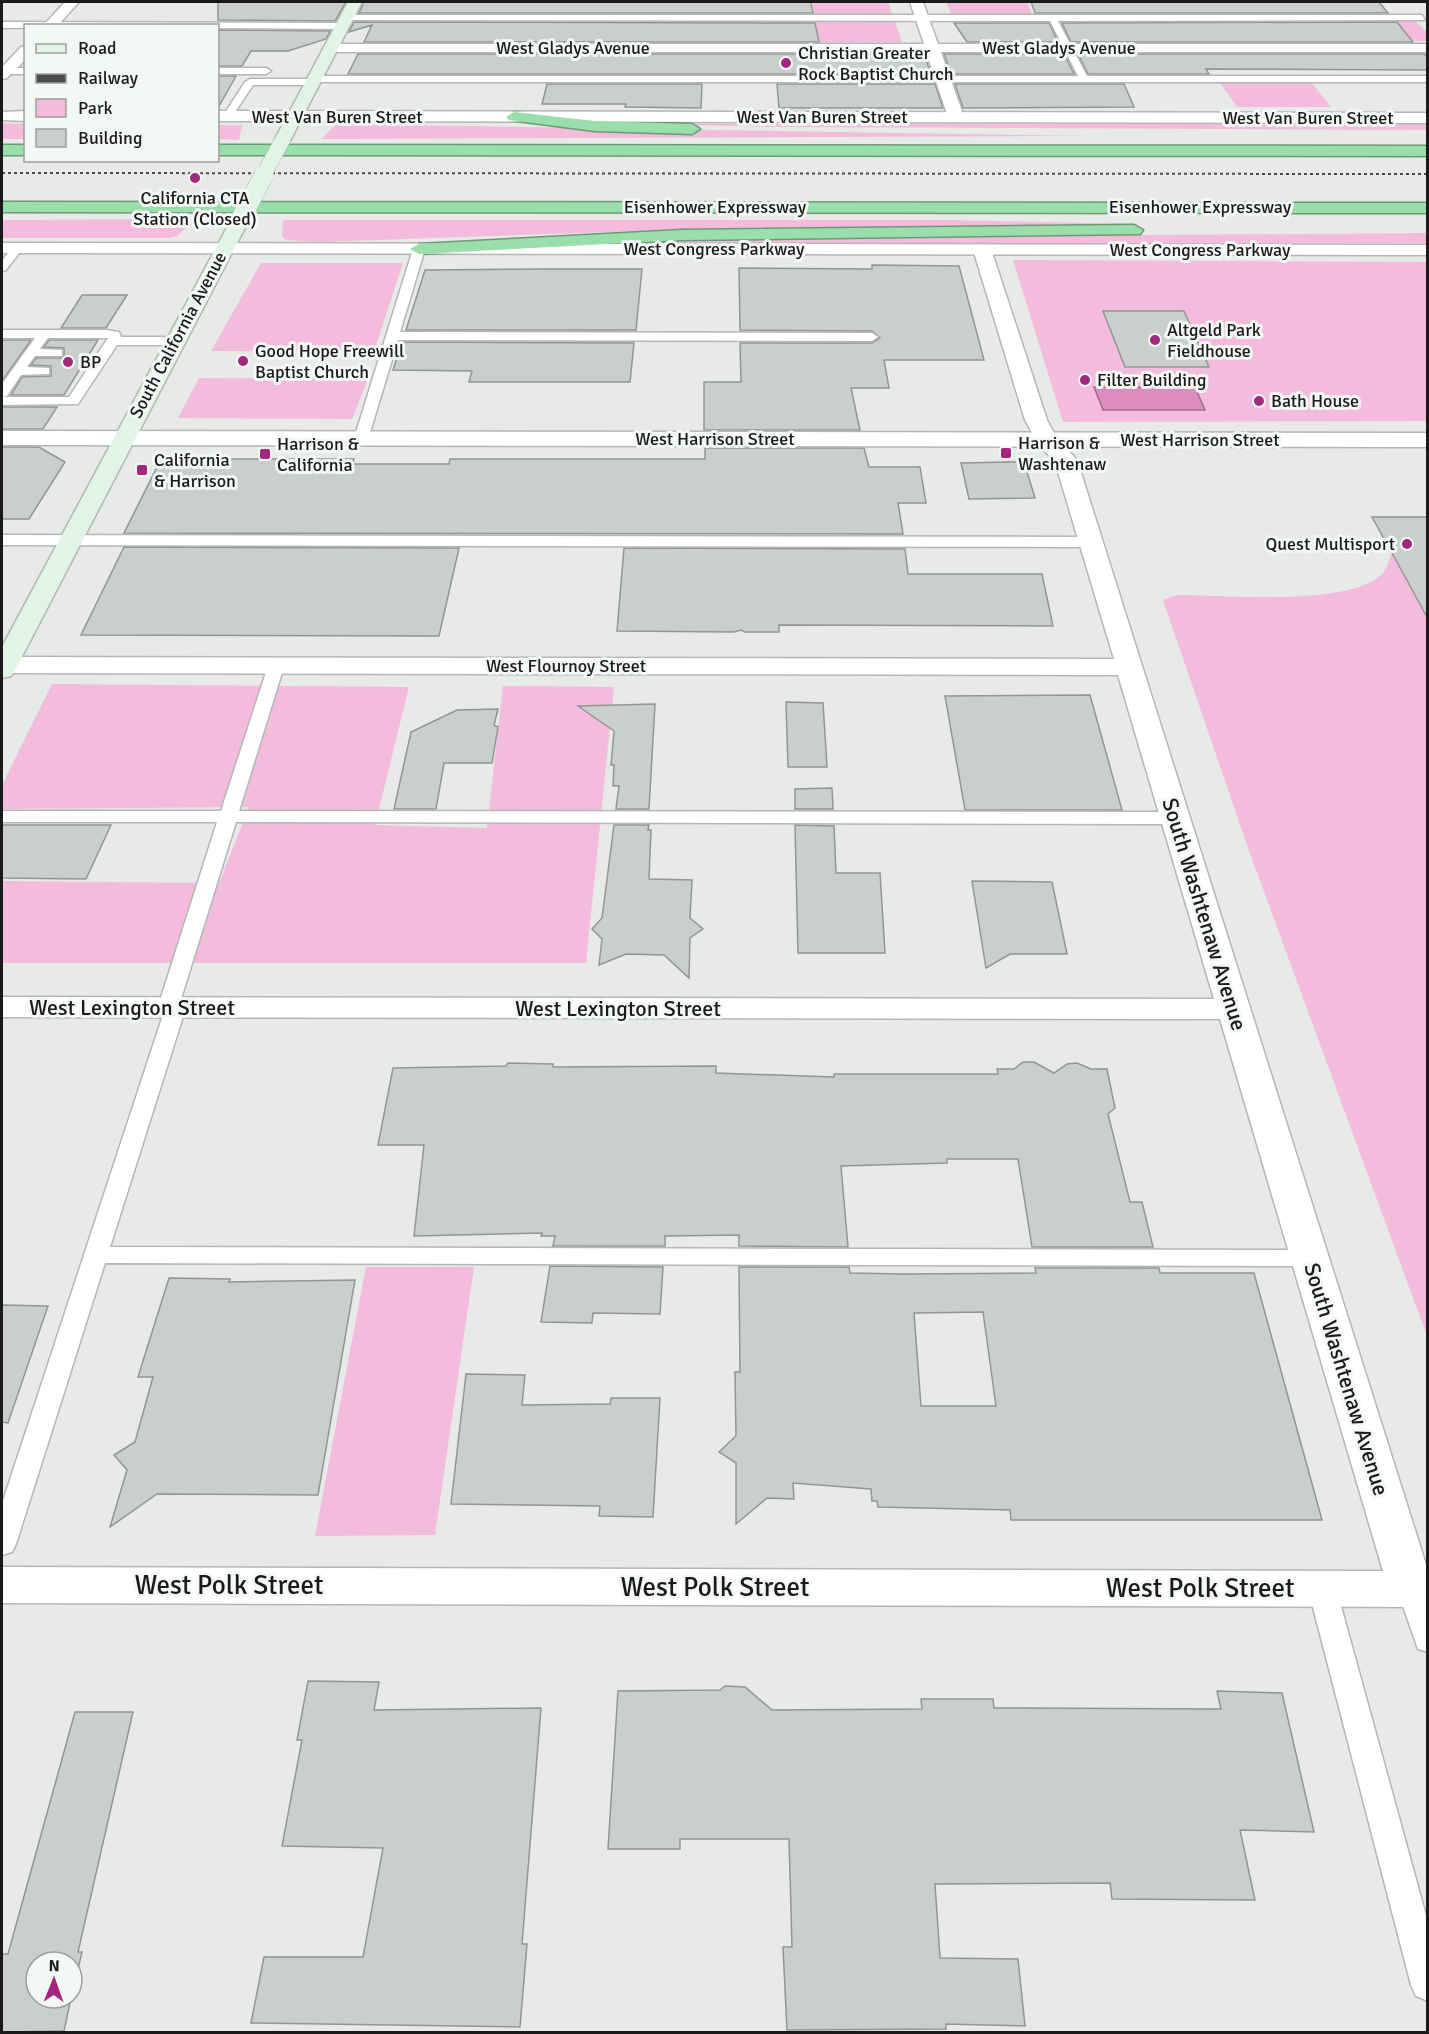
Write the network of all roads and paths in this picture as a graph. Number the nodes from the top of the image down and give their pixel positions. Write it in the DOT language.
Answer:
graph roads {
  1 [pos="72,2"];
  2 [pos="354,2"];
  3 [pos="916,2"];
  4 [pos="1414,10"];
  5 [pos="922,19"];
  6 [pos="1053,19"];
  7 [pos="344,22"];
  8 [pos="50,24"];
  9 [pos="147,24"];
  10 [pos="2,25"];
  11 [pos="24,25"];
  12 [pos="330,48"];
  13 [pos="932,48"];
  14 [pos="1068,48"];
  15 [pos="1428,48"];
  16 [pos="24,52"];
  17 [pos="24,71"];
  18 [pos="219,71"];
  19 [pos="3,72"];
  20 [pos="315,78"];
  21 [pos="942,79"];
  22 [pos="1084,79"];
  23 [pos="1428,79"];
  24 [pos="240,96"];
  25 [pos="252,96"];
  26 [pos="2,116"];
  27 [pos="24,116"];
  28 [pos="223,116"];
  29 [pos="294,117"];
  30 [pos="514,117"];
  31 [pos="956,117"];
  32 [pos="1428,118"];
  33 [pos="1290,134"];
  34 [pos="1334,135"];
  35 [pos="2,150"];
  36 [pos="24,150"];
  37 [pos="219,150"];
  38 [pos="747,151"];
  39 [pos="1428,151"];
  40 [pos="2,207"];
  41 [pos="951,207"];
  42 [pos="1428,208"];
  43 [pos="1265,225"];
  44 [pos="1149,230"];
  45 [pos="9,248"];
  46 [pos="224,248"];
  47 [pos="419,249"];
  48 [pos="982,249"];
  49 [pos="1428,250"];
  50 [pos="2,268"];
  51 [pos="2,334"];
  52 [pos="44,334"];
  53 [pos="393,336"];
  54 [pos="872,337"];
  55 [pos="113,341"];
  56 [pos="175,341"];
  57 [pos="31,352"];
  58 [pos="57,353"];
  59 [pos="90,353"];
  60 [pos="105,353"];
  61 [pos="94,370"];
  62 [pos="17,371"];
  63 [pos="44,371"];
  64 [pos="79,371"];
  65 [pos="85,386"];
  66 [pos="25,387"];
  67 [pos="69,387"];
  68 [pos="4,390"];
  69 [pos="2,401"];
  70 [pos="2,438"];
  71 [pos="124,438"];
  72 [pos="361,439"];
  73 [pos="1047,440"];
  74 [pos="1428,440"];
  75 [pos="2,540"];
  76 [pos="70,540"];
  77 [pos="1092,542"];
  78 [pos="276,666"];
  79 [pos="2,667"];
  80 [pos="1130,667"];
  81 [pos="2,816"];
  82 [pos="228,817"];
  83 [pos="1176,818"];
  84 [pos="2,1007"];
  85 [pos="172,1007"];
  86 [pos="1234,1009"];
  87 [pos="95,1255"];
  88 [pos="1310,1258"];
  89 [pos="2,1544"];
  90 [pos="2,1585"];
  91 [pos="1322,1588"];
  92 [pos="1419,1589"];
  93 [pos="1428,1640"];
  94 [pos="1428,1985"];
  1 -- 8 [label="street"];
  2 -- 7 [label="main road, South California Avenue"];
  3 -- 5 [label="street"];
  4 -- 6 [label="lane"];
  5 -- 6 [label="lane"];
  5 -- 7 [label="lane"];
  5 -- 13 [label="street"];
  6 -- 14 [label="lane"];
  7 -- 9 [label="lane"];
  7 -- 12 [label="main road, South California Avenue"];
  10 -- 11 [label="lane"];
  12 -- 13 [label="street, West Gladys Avenue"];
  12 -- 20 [label="main road, South California Avenue"];
  13 -- 14 [label="street, West Gladys Avenue"];
  13 -- 21 [label="street"];
  14 -- 15 [label="street, West Gladys Avenue"];
  14 -- 22 [label="lane"];
  16 -- 19 [label="street"];
  17 -- 19 [label="lane"];
  18 -- 20 [label="lane"];
  20 -- 21 [label="lane"];
  20 -- 24 [label="lane"];
  20 -- 29 [label="main road, South California Avenue"];
  21 -- 22 [label="lane"];
  21 -- 31 [label="street"];
  22 -- 23 [label="lane"];
  24 -- 25 [label="lane"];
  24 -- 28 [label="lane"];
  26 -- 27 [label="street"];
  28 -- 29 [label="street, West Van Buren Street"];
  29 -- 30 [label="street, West Van Buren Street"];
  29 -- 46 [label="main road, South California Avenue, bridge"];
  30 -- 31 [label="street, West Van Buren Street"];
  30 -- 33 [label="highway"];
  31 -- 32 [label="street, West Van Buren Street"];
  34 -- 38 [label="highway"];
  35 -- 36 [label="highway"];
  37 -- 38 [label="highway"];
  38 -- 39 [label="highway"];
  40 -- 41 [label="highway, Eisenhower Expressway"];
  41 -- 42 [label="highway, Eisenhower Expressway"];
  41 -- 43 [label="highway"];
  44 -- 47 [label="highway"];
  45 -- 46 [label="street, West Congress Parkway"];
  45 -- 50 [label="lane"];
  46 -- 47 [label="street, West Congress Parkway"];
  46 -- 56 [label="main road, South California Avenue"];
  47 -- 48 [label="street, West Congress Parkway"];
  47 -- 53 [label="lane"];
  48 -- 49 [label="street, West Congress Parkway"];
  48 -- 73 [label="street, South Washtenaw Avenue"];
  51 -- 52 [label="lane"];
  52 -- 55 [label="lane"];
  52 -- 57 [label="lane"];
  53 -- 54 [label="lane"];
  53 -- 72 [label="lane"];
  55 -- 56 [label="lane"];
  55 -- 60 [label="lane"];
  56 -- 71 [label="main road, South California Avenue"];
  57 -- 58 [label="lane"];
  57 -- 62 [label="lane"];
  59 -- 60 [label="lane"];
  60 -- 61 [label="lane"];
  61 -- 64 [label="lane"];
  61 -- 65 [label="lane"];
  62 -- 63 [label="lane"];
  62 -- 68 [label="lane"];
  65 -- 67 [label="lane"];
  65 -- 69 [label="lane"];
  66 -- 68 [label="lane"];
  70 -- 71 [label="street, West Harrison Street"];
  71 -- 72 [label="street, West Harrison Street"];
  71 -- 76 [label="main road, South California Avenue"];
  72 -- 73 [label="street, West Harrison Street"];
  73 -- 74 [label="street, West Harrison Street"];
  73 -- 77 [label="street, South Washtenaw Avenue"];
  75 -- 76 [label="lane"];
  76 -- 77 [label="lane"];
  76 -- 79 [label="main road, South California Avenue"];
  77 -- 80 [label="street, South Washtenaw Avenue"];
  78 -- 79 [label="street, West Flournoy Street"];
  78 -- 80 [label="street, West Flournoy Street"];
  78 -- 82 [label="lane"];
  80 -- 83 [label="street, South Washtenaw Avenue"];
  81 -- 82 [label="lane"];
  82 -- 83 [label="lane"];
  82 -- 85 [label="lane"];
  83 -- 86 [label="street, South Washtenaw Avenue"];
  84 -- 85 [label="street, West Lexington Street"];
  85 -- 86 [label="street, West Lexington Street"];
  85 -- 87 [label="lane"];
  86 -- 88 [label="street, South Washtenaw Avenue"];
  87 -- 88 [label="lane"];
  87 -- 89 [label="lane"];
  88 -- 92 [label="street, South Washtenaw Avenue"];
  90 -- 91 [label="street, West Polk Street"];
  91 -- 92 [label="street, West Polk Street"];
  91 -- 94 [label="lane"];
  92 -- 93 [label="lane"];
}
